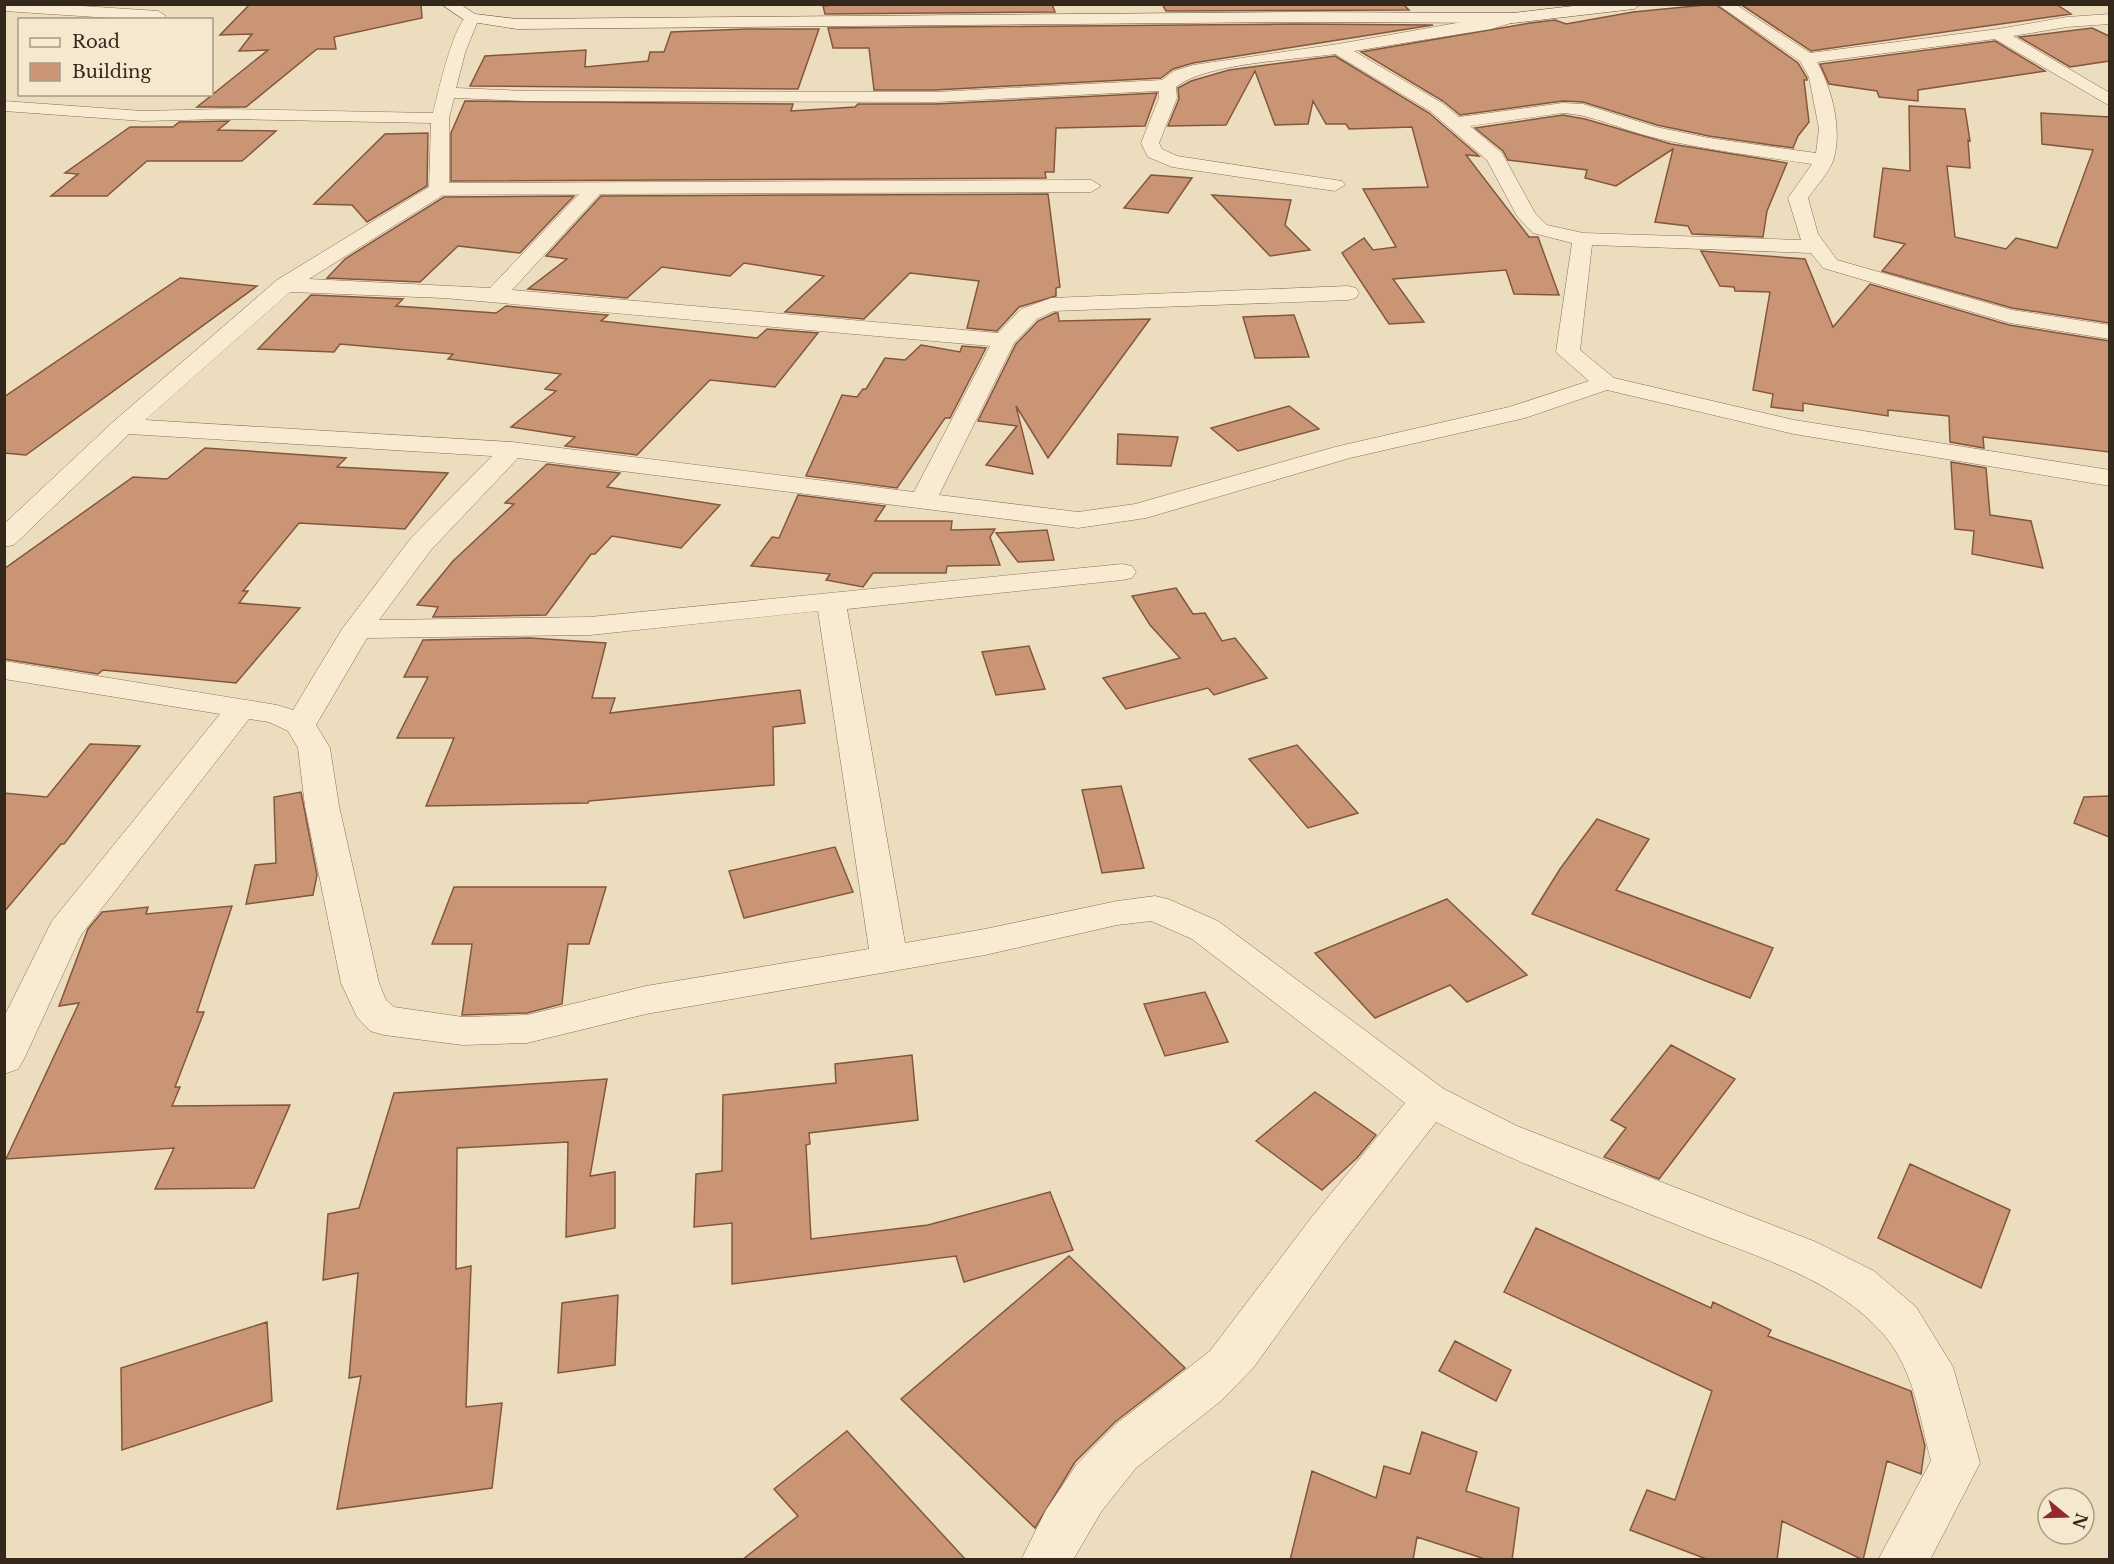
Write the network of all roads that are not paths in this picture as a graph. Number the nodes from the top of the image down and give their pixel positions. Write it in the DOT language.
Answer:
graph roads {
  1 [pos="448,4"];
  2 [pos="1634,4"];
  3 [pos="1724,4"];
  4 [pos="4,6"];
  5 [pos="158,16"];
  6 [pos="471,18"];
  7 [pos="1513,18"];
  8 [pos="2109,20"];
  9 [pos="1998,34"];
  10 [pos="1338,50"];
  11 [pos="1807,58"];
  12 [pos="1167,85"];
  13 [pos="448,93"];
  14 [pos="2109,101"];
  15 [pos="4,106"];
  16 [pos="440,118"];
  17 [pos="1455,123"];
  18 [pos="1824,160"];
  19 [pos="1335,185"];
  20 [pos="1091,186"];
  21 [pos="596,187"];
  22 [pos="439,189"];
  23 [pos="1583,239"];
  24 [pos="1815,247"];
  25 [pos="285,285"];
  26 [pos="1348,293"];
  27 [pos="494,297"];
  28 [pos="2109,332"];
  29 [pos="1004,340"];
  30 [pos="1606,383"];
  31 [pos="123,426"];
  32 [pos="512,450"];
  33 [pos="2109,478"];
  34 [pos="923,501"];
  35 [pos="4,539"];
  36 [pos="1122,572"];
  37 [pos="831,600"];
  38 [pos="357,629"];
  39 [pos="4,670"];
  40 [pos="241,708"];
  41 [pos="300,725"];
  42 [pos="889,958"];
  43 [pos="4,1059"];
  44 [pos="1430,1100"];
  45 [pos="1046,1560"];
  46 [pos="1903,1560"];
  1 -- 6 [label="street"];
  2 -- 7 [label="street"];
  3 -- 11 [label="street"];
  4 -- 5 [label="street"];
  6 -- 7 [label="street"];
  6 -- 13 [label="street"];
  7 -- 10 [label="street"];
  8 -- 9 [label="street"];
  9 -- 11 [label="street"];
  9 -- 14 [label="street"];
  10 -- 12 [label="street"];
  10 -- 17 [label="street"];
  11 -- 18 [label="street"];
  12 -- 13 [label="street"];
  12 -- 19 [label="street"];
  13 -- 16 [label="street"];
  15 -- 16 [label="street"];
  16 -- 22 [label="street"];
  17 -- 18 [label="street"];
  17 -- 23 [label="street"];
  18 -- 24 [label="street"];
  20 -- 21 [label="street"];
  21 -- 22 [label="street"];
  21 -- 27 [label="street"];
  22 -- 25 [label="street"];
  23 -- 24 [label="street"];
  23 -- 30 [label="street"];
  24 -- 28 [label="street"];
  25 -- 27 [label="street"];
  25 -- 31 [label="street"];
  26 -- 29 [label="street"];
  27 -- 29 [label="street"];
  29 -- 34 [label="street"];
  30 -- 33 [label="street"];
  30 -- 34 [label="street"];
  31 -- 32 [label="street"];
  31 -- 35 [label="street"];
  32 -- 34 [label="street"];
  32 -- 38 [label="street"];
  36 -- 37 [label="street"];
  37 -- 38 [label="street"];
  37 -- 42 [label="street"];
  38 -- 41 [label="street"];
  39 -- 40 [label="street"];
  40 -- 41 [label="street"];
  40 -- 43 [label="street"];
  41 -- 42 [label="street"];
  42 -- 44 [label="street"];
  44 -- 45 [label="street"];
  44 -- 46 [label="street"];
}
